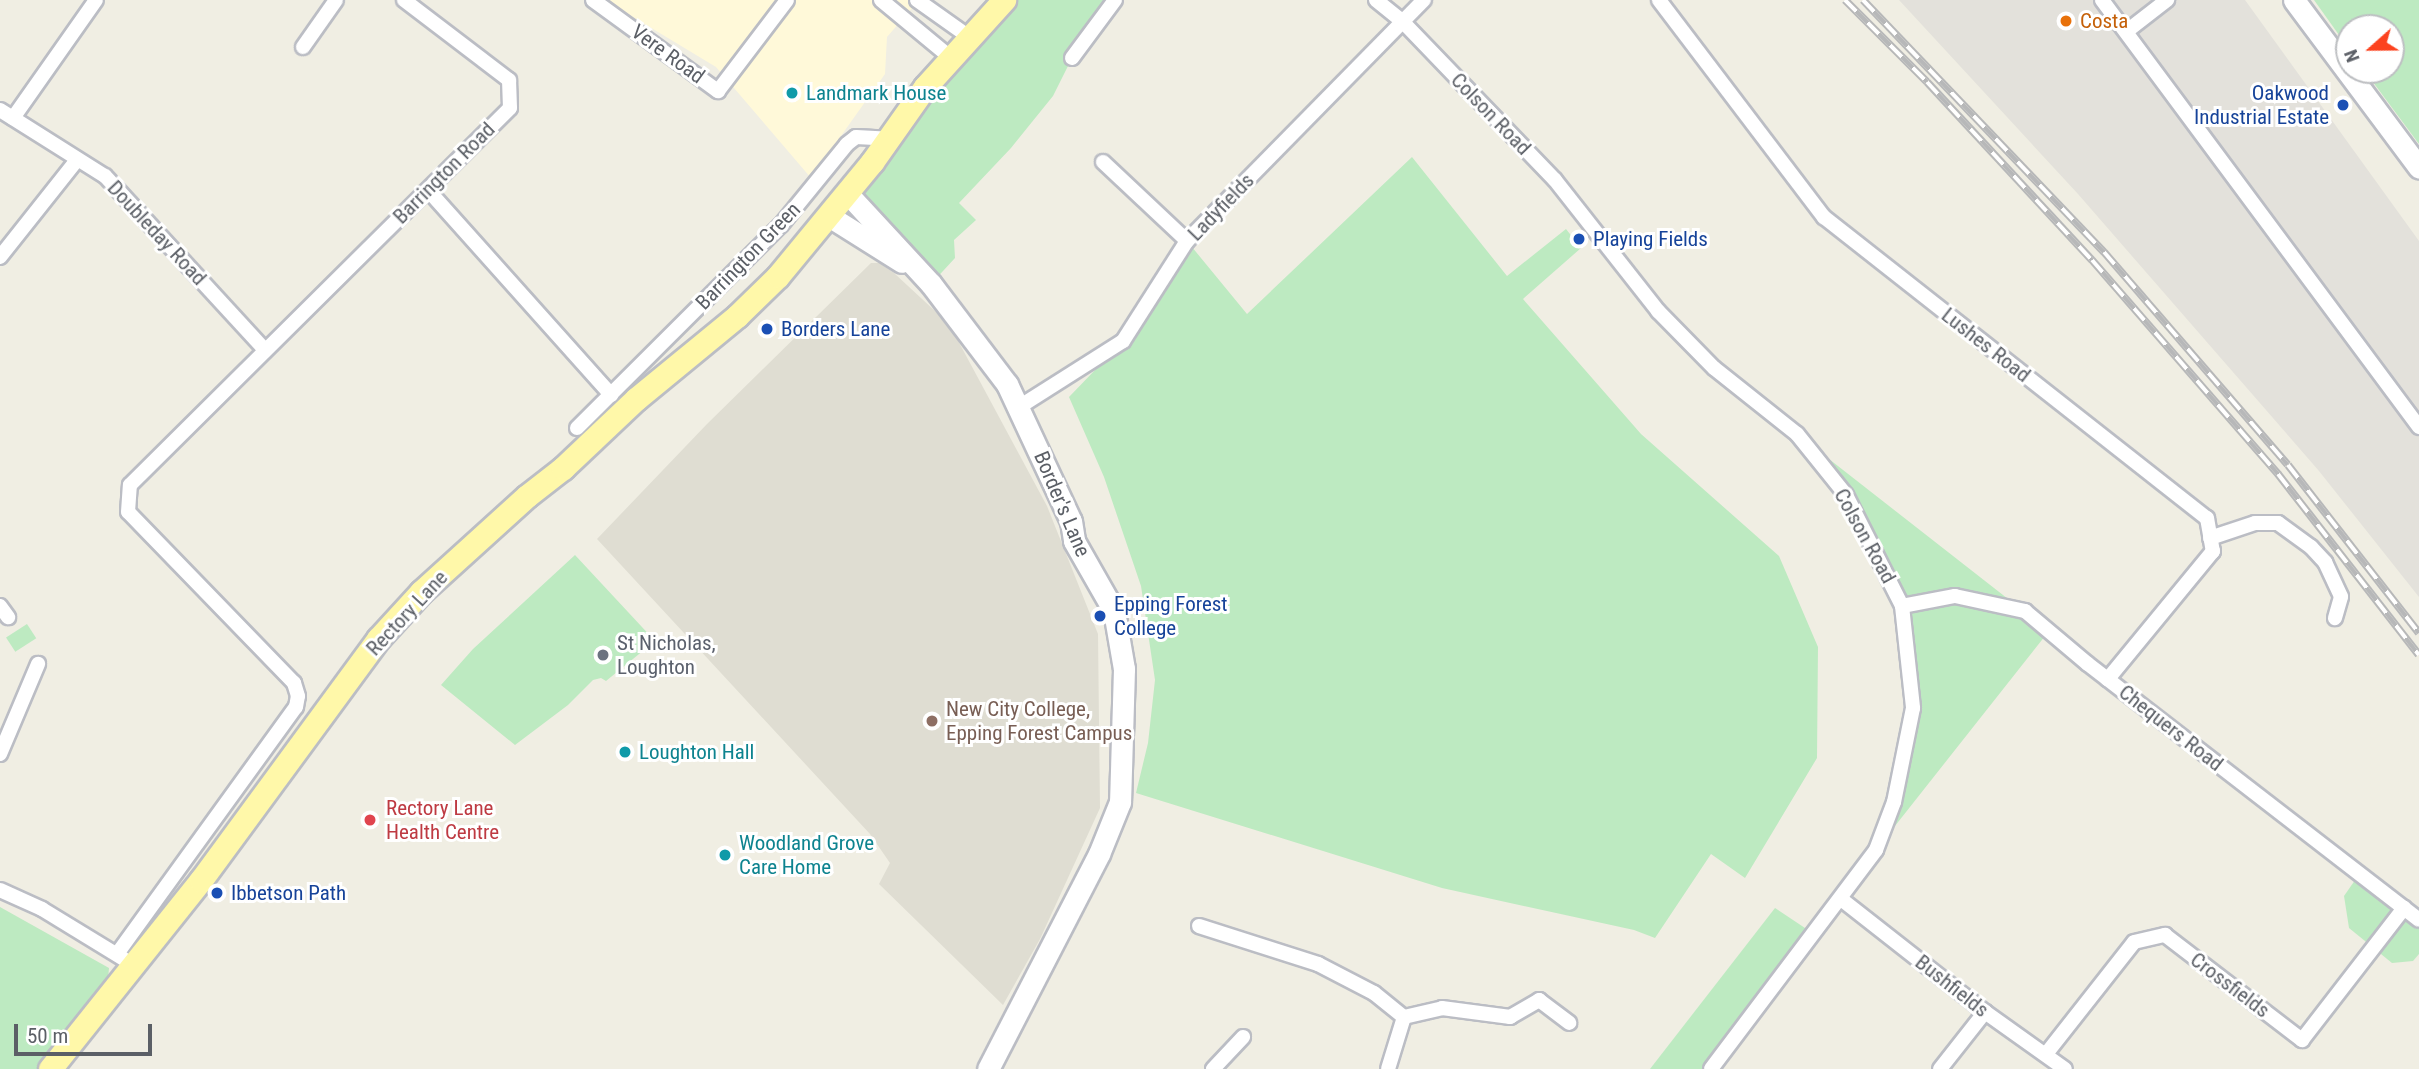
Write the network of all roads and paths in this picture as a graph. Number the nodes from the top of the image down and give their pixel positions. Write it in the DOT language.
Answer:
graph roads {
  1 [pos="96,0"];
  2 [pos="336,0"];
  3 [pos="404,0"];
  4 [pos="593,0"];
  5 [pos="787,0"];
  6 [pos="881,0"];
  7 [pos="917,0"];
  8 [pos="1004,0"];
  9 [pos="1115,0"];
  10 [pos="1376,0"];
  11 [pos="1424,0"];
  12 [pos="1659,0"];
  13 [pos="2102,0"];
  14 [pos="2167,0"];
  15 [pos="2294,0"];
  16 [pos="1403,22"];
  17 [pos="2127,31"];
  18 [pos="969,37"];
  19 [pos="303,47"];
  20 [pos="951,58"];
  21 [pos="1072,58"];
  22 [pos="6,114"];
  23 [pos="889,139"];
  24 [pos="78,160"];
  25 [pos="1103,162"];
  26 [pos="2419,168"];
  27 [pos="428,190"];
  28 [pos="846,192"];
  29 [pos="829,216"];
  30 [pos="1187,241"];
  31 [pos="0,257"];
  32 [pos="919,273"];
  33 [pos="265,350"];
  34 [pos="611,395"];
  35 [pos="1019,407"];
  36 [pos="2419,427"];
  37 [pos="577,428"];
  38 [pos="2210,538"];
  39 [pos="1902,606"];
  40 [pos="2336,618"];
  41 [pos="38,664"];
  42 [pos="2108,679"];
  43 [pos="0,754"];
  44 [pos="0,890"];
  45 [pos="1841,900"];
  46 [pos="2404,908"];
  47 [pos="2419,919"];
  48 [pos="1199,926"];
  49 [pos="125,960"];
  50 [pos="1985,1012"];
  51 [pos="1404,1017"];
  52 [pos="1569,1023"];
  53 [pos="1243,1037"];
  54 [pos="2046,1054"];
  55 [pos="50,1069"];
  56 [pos="988,1069"];
  57 [pos="1213,1069"];
  58 [pos="1388,1069"];
  59 [pos="1711,1069"];
  60 [pos="1940,1069"];
  61 [pos="2065,1069"];
  1 -- 22 [label="street"];
  2 -- 19 [label="street"];
  3 -- 27 [label="street, Barrington Road"];
  4 -- 5 [label="street, Vere Road"];
  6 -- 20 [label="street"];
  7 -- 18 [label="street"];
  8 -- 18 [label="main road, Rectory Lane"];
  9 -- 21 [label="street"];
  10 -- 16 [label="street, Colson Road"];
  11 -- 16 [label="street, Ladyfields"];
  12 -- 38 [label="street, Lushes Road"];
  13 -- 17 [label="street"];
  14 -- 17 [label="street"];
  15 -- 26 [label="street"];
  16 -- 30 [label="street, Ladyfields"];
  16 -- 39 [label="street, Colson Road"];
  17 -- 36 [label="street"];
  18 -- 20 [label="main road, Rectory Lane"];
  20 -- 23 [label="main road, Rectory Lane"];
  22 -- 24 [label="street, Doubleday Road"];
  23 -- 28 [label="main road, Rectory Lane"];
  23 -- 34 [label="street, Barrington Green"];
  24 -- 31 [label="street"];
  24 -- 33 [label="street, Doubleday Road"];
  25 -- 30 [label="street"];
  27 -- 33 [label="street, Barrington Road"];
  27 -- 34 [label="street"];
  28 -- 29 [label="main road, Rectory Lane"];
  28 -- 32 [label="street, Border's Lane"];
  29 -- 32 [label="street, Border's Lane"];
  29 -- 49 [label="main road, Rectory Lane"];
  30 -- 35 [label="street, Ladyfields"];
  32 -- 35 [label="street, Border's Lane"];
  33 -- 49 [label="street"];
  34 -- 37 [label="street, Barrington Green"];
  35 -- 56 [label="street, Border's Lane"];
  38 -- 40 [label="street"];
  38 -- 42 [label="street"];
  39 -- 42 [label="street, Chequers Road"];
  39 -- 45 [label="street, Colson Road"];
  41 -- 43 [label="street"];
  42 -- 46 [label="street, Chequers Road"];
  44 -- 49 [label="street"];
  45 -- 50 [label="street, Bushfields"];
  45 -- 59 [label="street, Colson Road"];
  46 -- 47 [label="street, Chequers Road"];
  46 -- 54 [label="street, Crossfields"];
  48 -- 51 [label="street"];
  49 -- 55 [label="main road, Rectory Lane"];
  50 -- 54 [label="street, Bushfields"];
  50 -- 60 [label="street"];
  51 -- 52 [label="street"];
  51 -- 58 [label="street"];
  53 -- 57 [label="street"];
  54 -- 61 [label="street, Bushfields"];
}
